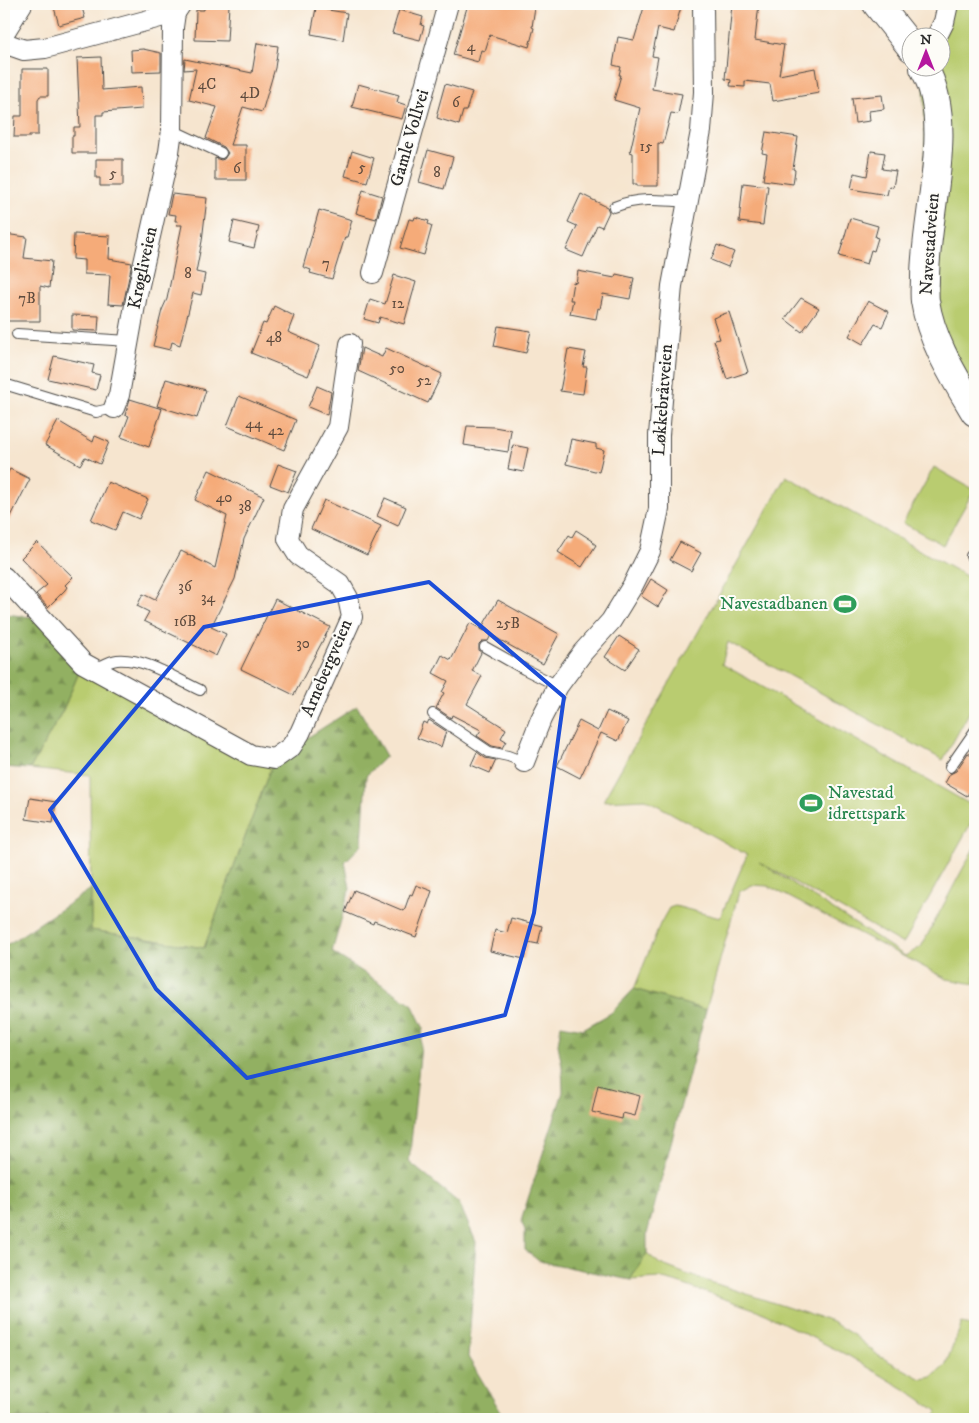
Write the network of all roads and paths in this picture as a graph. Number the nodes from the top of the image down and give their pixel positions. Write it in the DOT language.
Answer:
graph roads {
  1 [pos="22,4"];
  2 [pos="448,4"];
  3 [pos="703,4"];
  4 [pos="876,4"];
  5 [pos="948,4"];
  6 [pos="178,8"];
  7 [pos="941,28"];
  8 [pos="4,33"];
  9 [pos="902,36"];
  10 [pos="4,43"];
  11 [pos="928,78"];
  12 [pos="172,130"];
  13 [pos="221,153"];
  14 [pos="686,202"];
  15 [pos="614,207"];
  16 [pos="373,274"];
  17 [pos="17,334"];
  18 [pos="128,341"];
  19 [pos="350,344"];
  20 [pos="4,384"];
  21 [pos="114,408"];
  22 [pos="975,412"];
  23 [pos="4,577"];
  24 [pos="485,647"];
  25 [pos="94,670"];
  26 [pos="558,686"];
  27 [pos="200,690"];
  28 [pos="433,714"];
  29 [pos="975,731"];
  30 [pos="524,762"];
  31 [pos="950,767"];
  1 -- 8 [label="street"];
  2 -- 16 [label="street, Gamle Vollvei"];
  3 -- 14 [label="street, Løkkebråtveien"];
  4 -- 9 [label="street"];
  5 -- 7 [label="street"];
  6 -- 10 [label="street, Krøgliveien"];
  6 -- 12 [label="street, Krøgliveien"];
  11 -- 22 [label="street, Navestadveien"];
  12 -- 13 [label="lane"];
  12 -- 18 [label="street, Krøgliveien"];
  14 -- 15 [label="lane"];
  14 -- 26 [label="street, Løkkebråtveien"];
  17 -- 18 [label="lane"];
  18 -- 21 [label="street, Krøgliveien"];
  19 -- 25 [label="street, Arnebergveien"];
  20 -- 21 [label="lane, Krøgliveien"];
  23 -- 25 [label="street, Arnebergveien"];
  24 -- 26 [label="lane"];
  25 -- 27 [label="lane"];
  26 -- 30 [label="street, Løkkebråtveien"];
  28 -- 30 [label="lane"];
  29 -- 31 [label="lane"];
}
